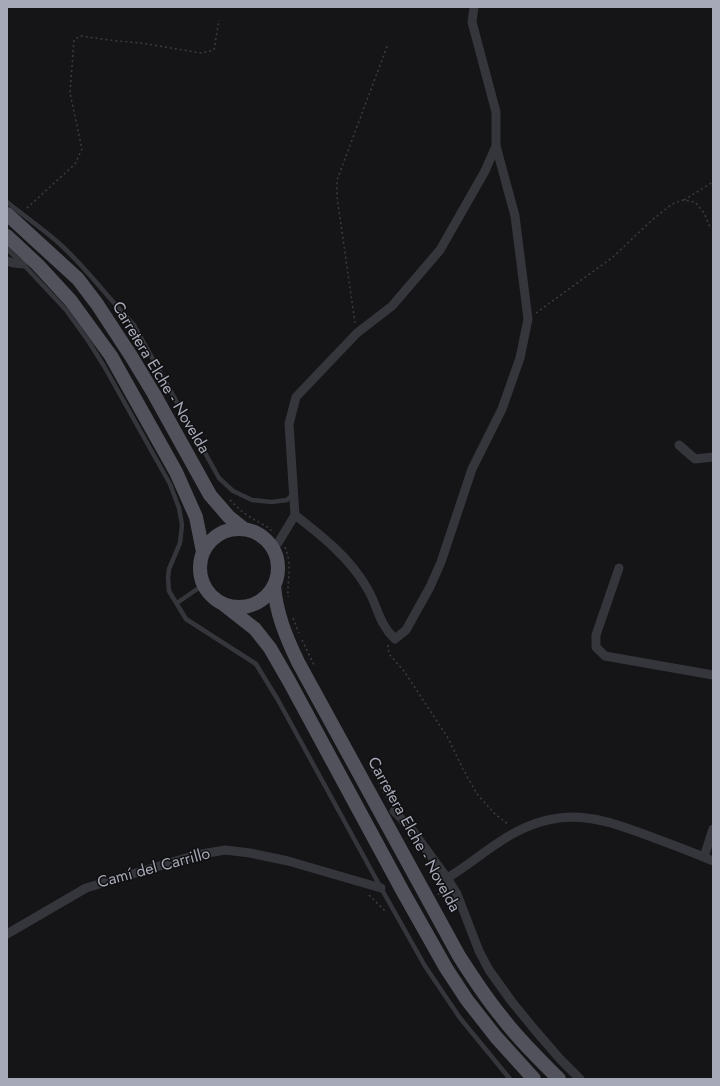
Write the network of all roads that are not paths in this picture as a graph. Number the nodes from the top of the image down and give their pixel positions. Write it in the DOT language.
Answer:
graph roads {
  1 [pos="476,8"];
  2 [pos="496,146"];
  3 [pos="7,202"];
  4 [pos="14,214"];
  5 [pos="7,236"];
  6 [pos="7,249"];
  7 [pos="7,261"];
  8 [pos="23,264"];
  9 [pos="679,445"];
  10 [pos="713,457"];
  11 [pos="294,493"];
  12 [pos="295,516"];
  13 [pos="244,529"];
  14 [pos="276,543"];
  15 [pos="203,552"];
  16 [pos="619,568"];
  17 [pos="204,585"];
  18 [pos="274,585"];
  19 [pos="177,603"];
  20 [pos="222,603"];
  21 [pos="713,675"];
  22 [pos="394,811"];
  23 [pos="713,829"];
  24 [pos="704,857"];
  25 [pos="713,861"];
  26 [pos="447,878"];
  27 [pos="381,888"];
  28 [pos="7,934"];
  29 [pos="510,1079"];
  30 [pos="534,1079"];
  31 [pos="559,1079"];
  32 [pos="580,1079"];
  1 -- 2 [label="street"];
  2 -- 11 [label="street"];
  2 -- 12 [label="street"];
  3 -- 4 [label="lane"];
  4 -- 11 [label="lane"];
  4 -- 13 [label="main road, Carretera Elche - Novelda"];
  5 -- 15 [label="main road, Carretera Elche - Novelda"];
  6 -- 8 [label="lane"];
  7 -- 8 [label="street"];
  8 -- 19 [label="lane"];
  9 -- 10 [label="street"];
  11 -- 12 [label="street"];
  12 -- 14 [label="street"];
  13 -- 14 [label="main road"];
  13 -- 15 [label="main road"];
  14 -- 18 [label="main road"];
  15 -- 17 [label="main road"];
  16 -- 21 [label="street"];
  17 -- 19 [label="lane"];
  17 -- 20 [label="main road"];
  18 -- 20 [label="main road"];
  18 -- 31 [label="main road, Carretera Elche - Novelda"];
  19 -- 27 [label="lane"];
  20 -- 30 [label="main road"];
  22 -- 26 [label="street"];
  23 -- 24 [label="street"];
  24 -- 25 [label="street"];
  24 -- 26 [label="street"];
  26 -- 32 [label="street"];
  27 -- 28 [label="street, Camí del Carrillo"];
  27 -- 29 [label="lane"];
}
